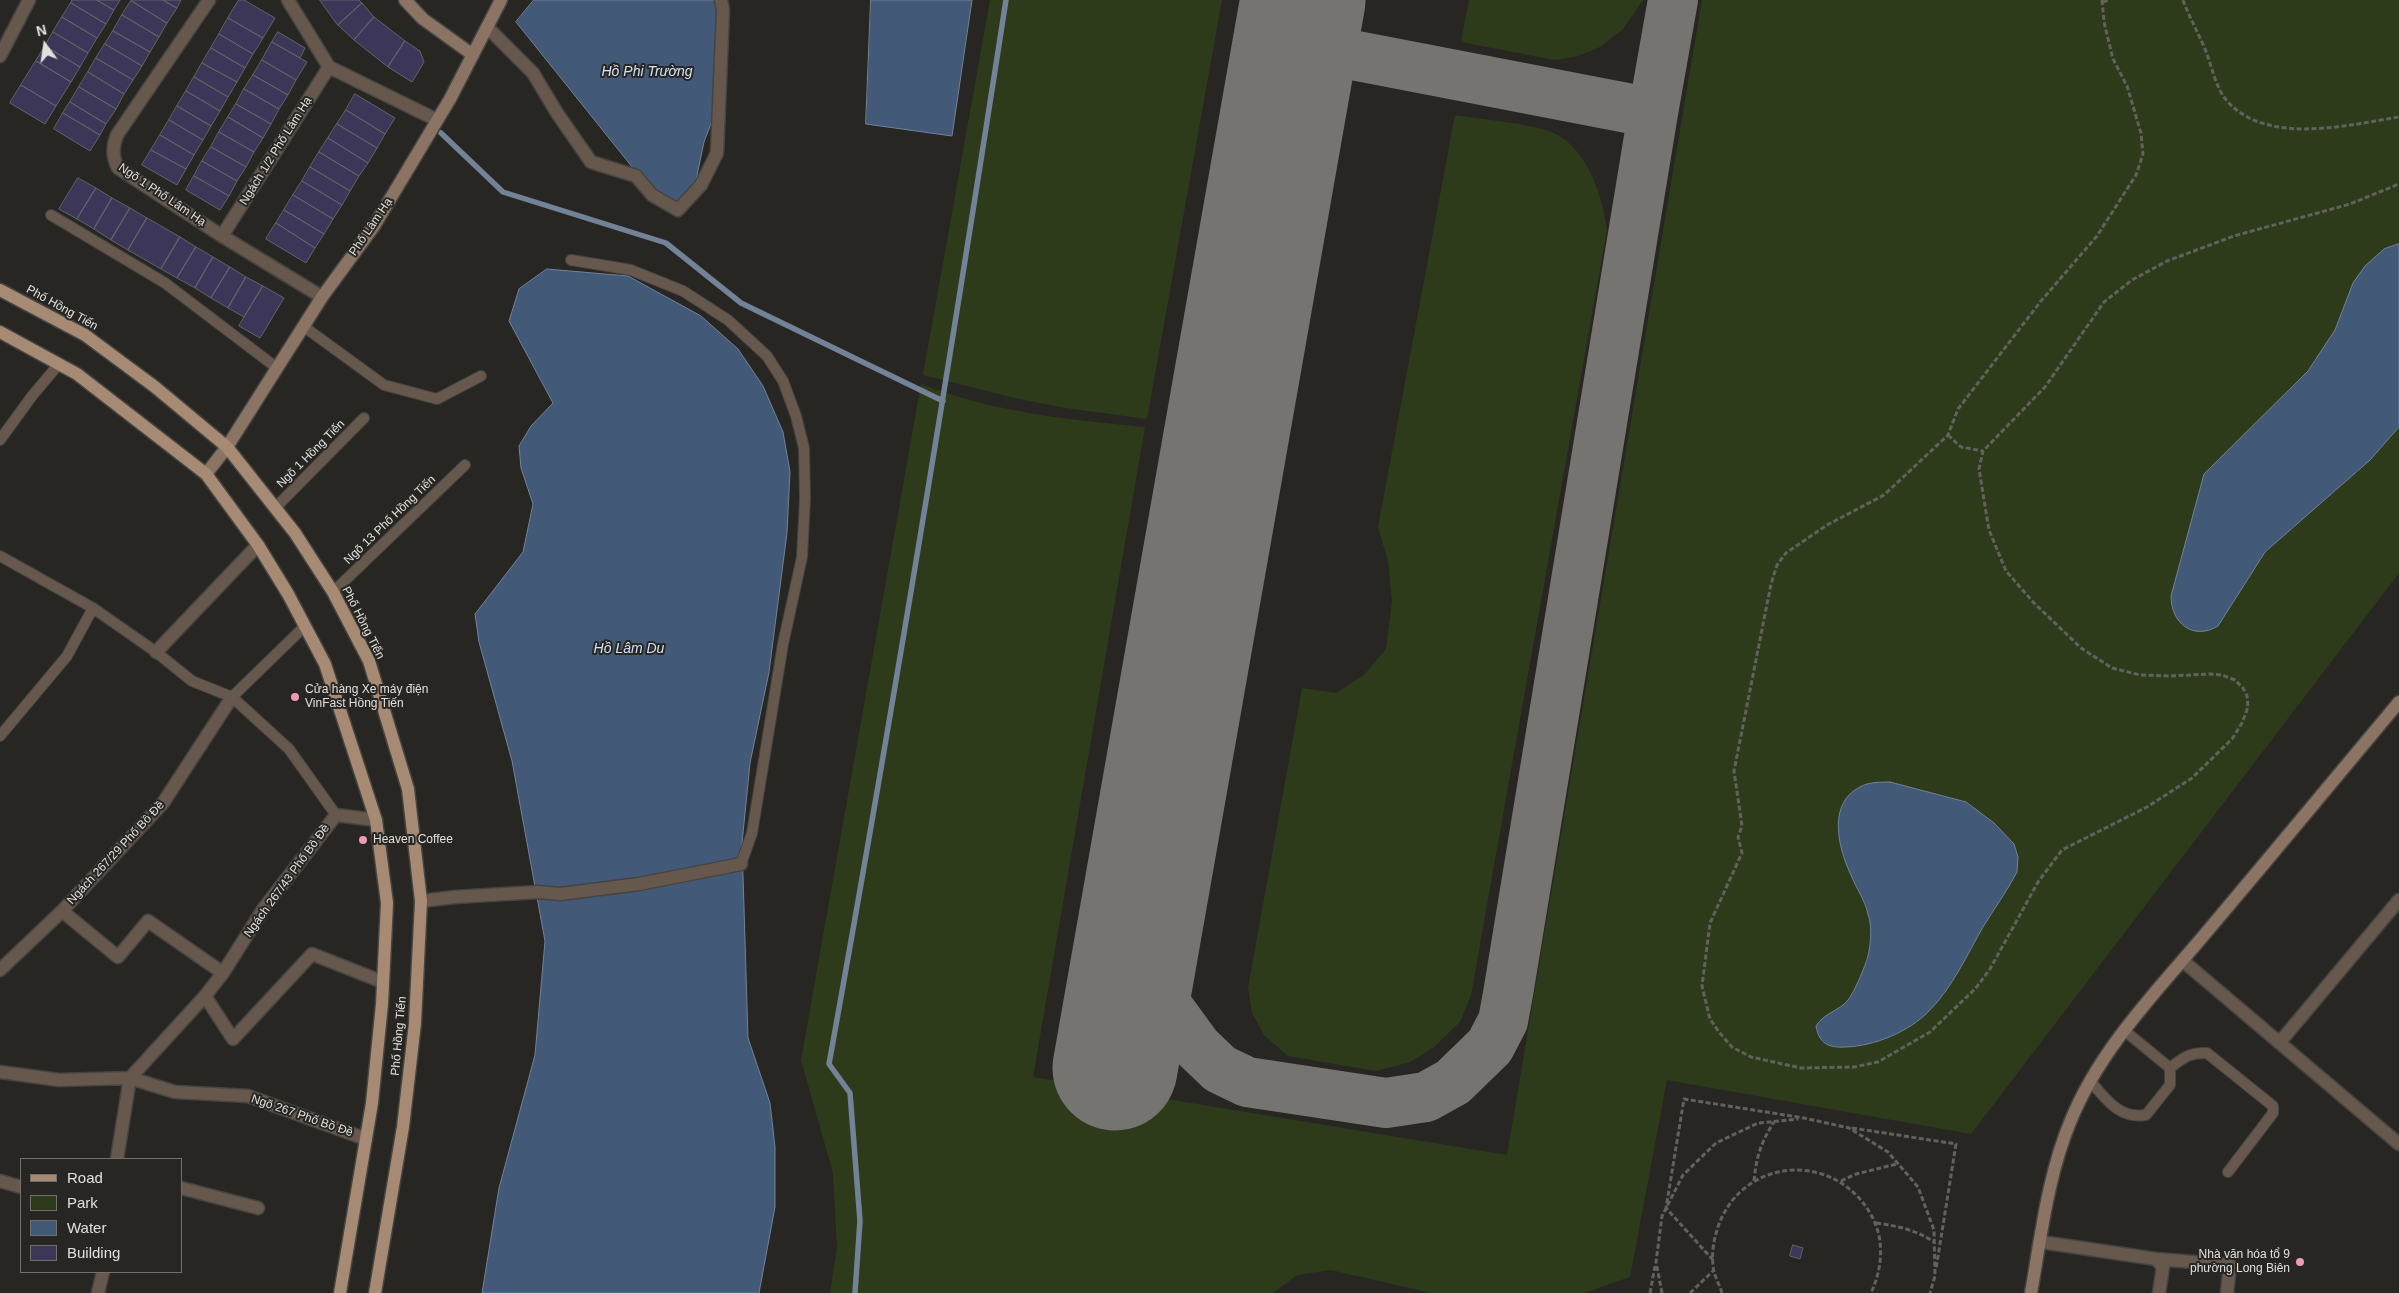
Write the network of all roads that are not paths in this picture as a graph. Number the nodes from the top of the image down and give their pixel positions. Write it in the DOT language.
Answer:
graph roads {
  1 [pos="29,0"];
  2 [pos="208,0"];
  3 [pos="288,0"];
  4 [pos="405,0"];
  5 [pos="501,0"];
  6 [pos="721,0"];
  7 [pos="487,27"];
  8 [pos="473,55"];
  9 [pos="0,56"];
  10 [pos="329,67"];
  11 [pos="437,120"];
  12 [pos="51,215"];
  13 [pos="222,236"];
  14 [pos="572,260"];
  15 [pos="0,290"];
  16 [pos="322,297"];
  17 [pos="304,326"];
  18 [pos="0,332"];
  19 [pos="59,364"];
  20 [pos="277,368"];
  21 [pos="481,376"];
  22 [pos="364,418"];
  23 [pos="0,440"];
  24 [pos="227,447"];
  25 [pos="465,465"];
  26 [pos="206,474"];
  27 [pos="276,507"];
  28 [pos="258,545"];
  29 [pos="0,556"];
  30 [pos="333,592"];
  31 [pos="94,608"];
  32 [pos="305,626"];
  33 [pos="156,652"];
  34 [pos="232,697"];
  35 [pos="2399,702"];
  36 [pos="0,736"];
  37 [pos="336,815"];
  38 [pos="376,820"];
  39 [pos="741,864"];
  40 [pos="2399,900"];
  41 [pos="421,901"];
  42 [pos="62,911"];
  43 [pos="2182,961"];
  44 [pos="0,970"];
  45 [pos="223,972"];
  46 [pos="383,982"];
  47 [pos="205,996"];
  48 [pos="2125,1031"];
  49 [pos="2280,1042"];
  50 [pos="2170,1068"];
  51 [pos="0,1072"];
  52 [pos="130,1078"];
  53 [pos="2090,1082"];
  54 [pos="366,1139"];
  55 [pos="2399,1144"];
  56 [pos="117,1158"];
  57 [pos="2228,1172"];
  58 [pos="0,1181"];
  59 [pos="20,1186"];
  60 [pos="182,1188"];
  61 [pos="258,1208"];
  62 [pos="2041,1242"];
  63 [pos="2156,1259"];
  64 [pos="103,1273"];
  65 [pos="98,1293"];
  66 [pos="340,1293"];
  67 [pos="375,1293"];
  68 [pos="2031,1293"];
  69 [pos="2160,1293"];
  70 [pos="2227,1293"];
  1 -- 9 [label="street"];
  2 -- 13 [label="street, Ngõ 1 Phố Lâm Hạ"];
  3 -- 10 [label="street"];
  4 -- 8 [label="street"];
  5 -- 7 [label="street, Phố Lâm Hạ"];
  6 -- 7 [label="street"];
  7 -- 8 [label="street, Phố Lâm Hạ"];
  8 -- 11 [label="street, Phố Lâm Hạ"];
  10 -- 11 [label="street"];
  10 -- 13 [label="street, Ngách 1/2 Phố Lâm Hạ"];
  11 -- 16 [label="street, Phố Lâm Hạ"];
  12 -- 20 [label="lane"];
  13 -- 16 [label="street, Ngõ 1 Phố Lâm Hạ"];
  14 -- 39 [label="lane"];
  15 -- 24 [label="main road, Phố Hồng Tiến"];
  16 -- 17 [label="street, Phố Lâm Hạ"];
  17 -- 20 [label="street, Phố Lâm Hạ"];
  17 -- 21 [label="lane"];
  18 -- 19 [label="main road, Phố Hồng Tiến"];
  19 -- 23 [label="lane"];
  19 -- 26 [label="main road, Phố Hồng Tiến"];
  20 -- 24 [label="street, Phố Lâm Hạ"];
  22 -- 27 [label="lane, Ngõ 1 Hồng Tiến"];
  24 -- 26 [label="street, Phố Lâm Hạ"];
  24 -- 27 [label="main road, Phố Hồng Tiến"];
  25 -- 30 [label="lane, Ngõ 13 Phố Hồng Tiến"];
  26 -- 28 [label="main road, Phố Hồng Tiến"];
  27 -- 30 [label="main road, Phố Hồng Tiến"];
  28 -- 32 [label="main road, Phố Hồng Tiến"];
  28 -- 33 [label="street"];
  29 -- 31 [label="lane"];
  30 -- 41 [label="main road, Phố Hồng Tiến"];
  31 -- 33 [label="lane"];
  31 -- 36 [label="lane"];
  32 -- 34 [label="lane"];
  32 -- 38 [label="main road, Phố Hồng Tiến"];
  33 -- 34 [label="lane"];
  34 -- 37 [label="lane"];
  34 -- 42 [label="street, Ngách 267/29 Phố Bồ Đề"];
  35 -- 43 [label="street"];
  37 -- 38 [label="street"];
  37 -- 45 [label="street, Ngách 267/43 Phố Bồ Đề"];
  38 -- 46 [label="main road, Phố Hồng Tiến"];
  39 -- 41 [label="street"];
  40 -- 49 [label="street"];
  41 -- 67 [label="main road, Phố Hồng Tiến"];
  42 -- 44 [label="street, Ngách 267/29 Phố Bồ Đề"];
  42 -- 45 [label="street"];
  43 -- 48 [label="street"];
  43 -- 49 [label="street"];
  45 -- 47 [label="street, Ngách 267/43 Phố Bồ Đề"];
  46 -- 47 [label="street"];
  46 -- 54 [label="main road, Phố Hồng Tiến"];
  47 -- 52 [label="street, Ngách 267/43 Phố Bồ Đề"];
  48 -- 50 [label="lane"];
  48 -- 53 [label="street"];
  49 -- 55 [label="street"];
  50 -- 53 [label="lane"];
  50 -- 57 [label="lane"];
  51 -- 52 [label="street, Ngõ 267 Phố Bồ Đề"];
  52 -- 54 [label="street, Ngõ 267 Phố Bồ Đề"];
  52 -- 56 [label="street"];
  53 -- 62 [label="street"];
  54 -- 66 [label="main road, Phố Hồng Tiến"];
  58 -- 59 [label="street"];
  60 -- 61 [label="street"];
  62 -- 63 [label="street"];
  62 -- 68 [label="street"];
  63 -- 69 [label="street"];
  63 -- 70 [label="street"];
  64 -- 65 [label="street"];
}
